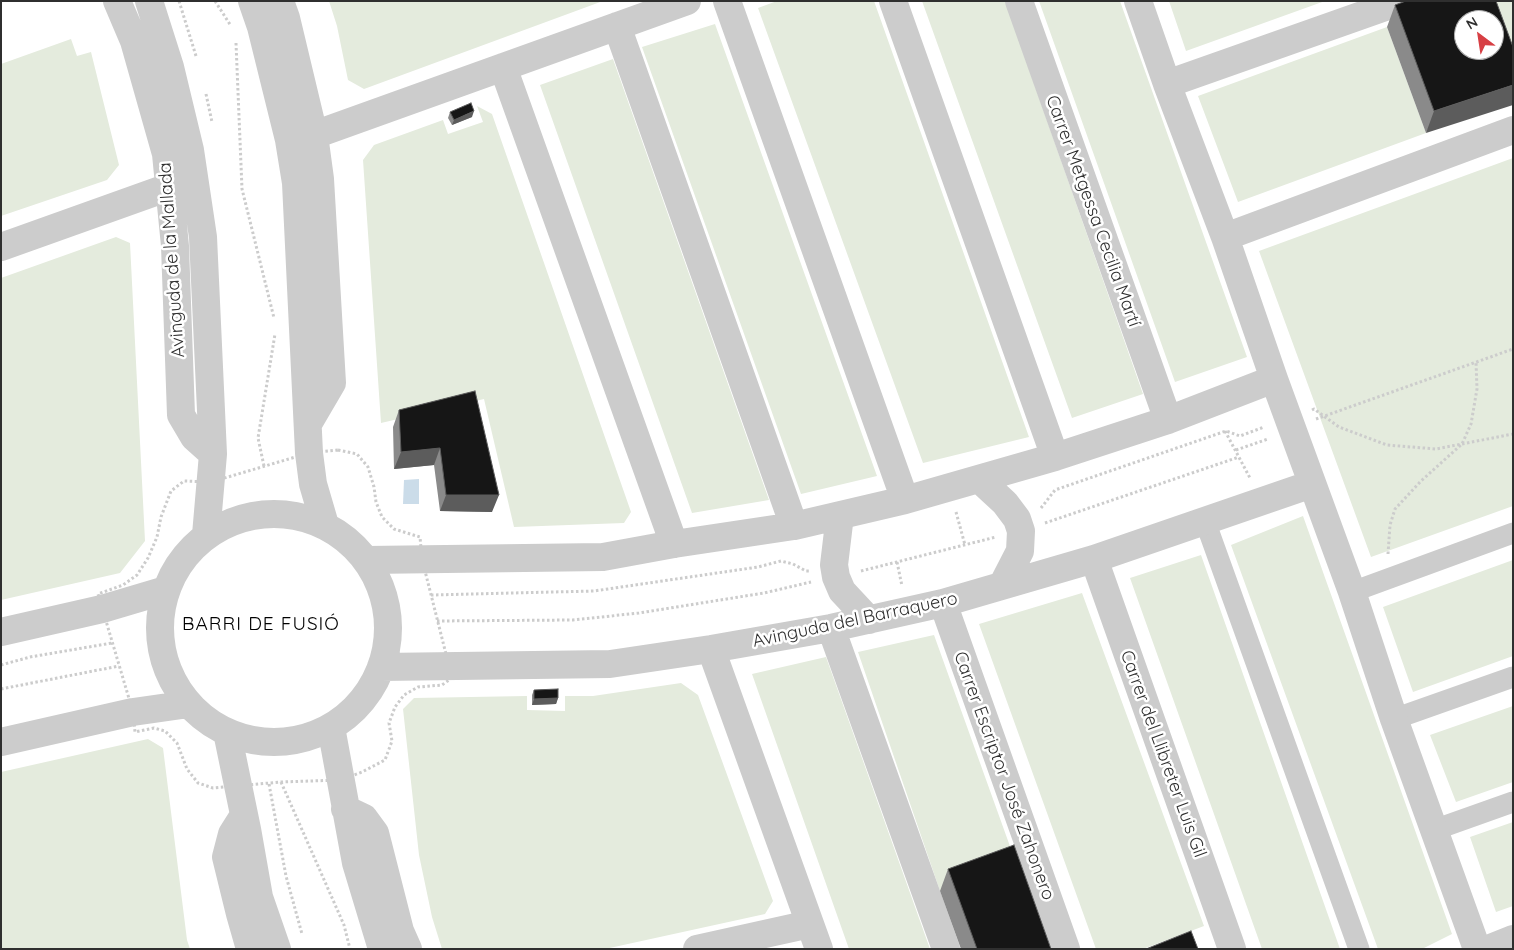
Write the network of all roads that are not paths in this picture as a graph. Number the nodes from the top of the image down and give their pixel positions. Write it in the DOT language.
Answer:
graph roads {
  1 [pos="252,1"];
  2 [pos="280,1"];
  3 [pos="687,1"];
  4 [pos="727,1"];
  5 [pos="893,1"];
  6 [pos="1019,1"];
  7 [pos="1138,1"];
  8 [pos="1402,1"];
  9 [pos="149,2"];
  10 [pos="119,7"];
  11 [pos="617,26"];
  12 [pos="503,67"];
  13 [pos="1167,84"];
  14 [pos="1513,130"];
  15 [pos="314,134"];
  16 [pos="169,187"];
  17 [pos="1225,237"];
  18 [pos="1,247"];
  19 [pos="1274,379"];
  20 [pos="1168,420"];
  21 [pos="308,424"];
  22 [pos="213,454"];
  23 [pos="1055,457"];
  24 [pos="979,478"];
  25 [pos="1312,484"];
  26 [pos="905,500"];
  27 [pos="840,515"];
  28 [pos="1205,521"];
  29 [pos="325,525"];
  30 [pos="794,526"];
  31 [pos="1513,533"];
  32 [pos="206,535"];
  33 [pos="674,544"];
  34 [pos="367,560"];
  35 [pos="1094,560"];
  36 [pos="1002,586"];
  37 [pos="166,590"];
  38 [pos="1352,592"];
  39 [pos="943,604"];
  40 [pos="869,620"];
  41 [pos="832,628"];
  42 [pos="1,632"];
  43 [pos="711,649"];
  44 [pos="382,668"];
  45 [pos="1513,677"];
  46 [pos="189,704"];
  47 [pos="1394,719"];
  48 [pos="331,727"];
  49 [pos="227,732"];
  50 [pos="1,742"];
  51 [pos="1513,802"];
  52 [pos="345,809"];
  53 [pos="244,814"];
  54 [pos="1434,830"];
  55 [pos="815,936"];
  56 [pos="1513,939"];
  57 [pos="250,949"];
  58 [pos="277,949"];
  59 [pos="382,949"];
  60 [pos="408,949"];
  61 [pos="697,949"];
  62 [pos="946,949"];
  63 [pos="1066,949"];
  64 [pos="1232,949"];
  65 [pos="1359,949"];
  66 [pos="1477,949"];
  67 [pos="1488,949"];
  1 -- 21 [label="street"];
  2 -- 15 [label="street"];
  3 -- 11 [label="street"];
  4 -- 26 [label="street"];
  5 -- 23 [label="street"];
  6 -- 20 [label="street, Carrer Metgessa Cecilia Martí"];
  7 -- 13 [label="street"];
  8 -- 13 [label="street"];
  9 -- 10 [label="street"];
  9 -- 22 [label="street, Avinguda de la Mallada"];
  10 -- 16 [label="street, Avinguda de la Mallada"];
  11 -- 12 [label="street"];
  11 -- 30 [label="street"];
  12 -- 15 [label="street"];
  12 -- 33 [label="street"];
  13 -- 17 [label="street"];
  14 -- 17 [label="street"];
  15 -- 21 [label="street"];
  16 -- 18 [label="street"];
  16 -- 22 [label="street, Avinguda de la Mallada"];
  17 -- 19 [label="street"];
  19 -- 20 [label="street"];
  19 -- 25 [label="street"];
  20 -- 23 [label="street"];
  21 -- 29 [label="street"];
  22 -- 32 [label="street, Avinguda de la Mallada"];
  23 -- 24 [label="street"];
  24 -- 26 [label="street"];
  24 -- 36 [label="street"];
  25 -- 28 [label="street, Avinguda del Barraquero"];
  25 -- 38 [label="street"];
  26 -- 27 [label="street"];
  27 -- 30 [label="street"];
  27 -- 40 [label="street"];
  28 -- 35 [label="street, Avinguda del Barraquero"];
  28 -- 65 [label="street"];
  29 -- 32 [label="street"];
  29 -- 34 [label="street"];
  30 -- 33 [label="street"];
  31 -- 38 [label="street"];
  32 -- 37 [label="street"];
  33 -- 34 [label="street"];
  34 -- 44 [label="street"];
  35 -- 36 [label="street, Avinguda del Barraquero"];
  35 -- 64 [label="street, Carrer del Llibreter Luis Gil"];
  36 -- 39 [label="street, Avinguda del Barraquero"];
  37 -- 42 [label="street"];
  37 -- 46 [label="street"];
  38 -- 47 [label="street"];
  39 -- 40 [label="street, Avinguda del Barraquero"];
  39 -- 63 [label="street, Carrer Escriptor José Zahonero"];
  40 -- 41 [label="street, Avinguda del Barraquero"];
  41 -- 43 [label="street, Avinguda del Barraquero"];
  41 -- 62 [label="street"];
  43 -- 44 [label="street, Avinguda del Barraquero"];
  43 -- 55 [label="street"];
  44 -- 48 [label="street"];
  45 -- 47 [label="street"];
  46 -- 49 [label="street"];
  46 -- 50 [label="street"];
  47 -- 54 [label="street"];
  48 -- 49 [label="street"];
  48 -- 52 [label="street"];
  49 -- 53 [label="street"];
  51 -- 54 [label="street"];
  52 -- 59 [label="street"];
  52 -- 60 [label="street"];
  53 -- 57 [label="street"];
  53 -- 58 [label="street"];
  54 -- 66 [label="street"];
  55 -- 61 [label="street"];
  56 -- 67 [label="street"];
}
